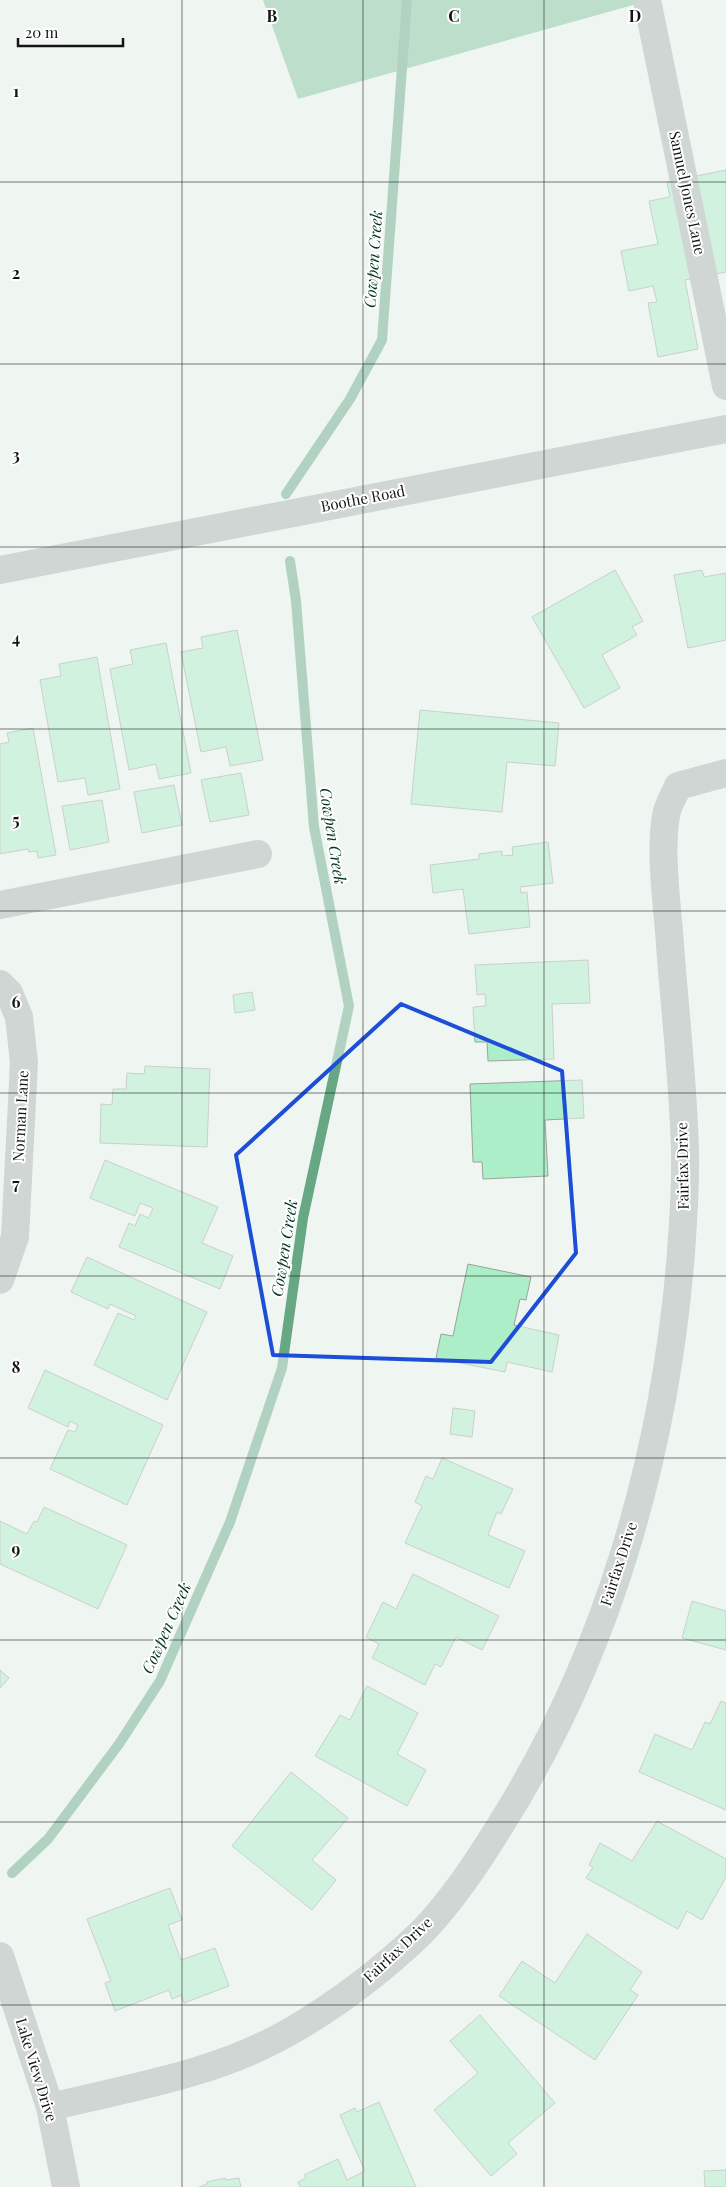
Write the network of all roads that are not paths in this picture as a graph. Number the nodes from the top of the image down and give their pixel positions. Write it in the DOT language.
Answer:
graph roads {
  1 [pos="647,0"];
  2 [pos="726,386"];
  3 [pos="726,429"];
  4 [pos="0,570"];
  5 [pos="726,772"];
  6 [pos="258,854"];
  7 [pos="0,905"];
  8 [pos="0,984"];
  9 [pos="0,1280"];
  10 [pos="0,1956"];
  11 [pos="50,2107"];
  12 [pos="66,2187"];
  1 -- 2 [label="street, Samuel Jones Lane"];
  3 -- 4 [label="street, Boothe Road"];
  5 -- 11 [label="street, Fairfax Drive"];
  6 -- 7 [label="street"];
  8 -- 9 [label="street, Norman Lane"];
  10 -- 11 [label="street, Lake View Drive"];
  11 -- 12 [label="street, Lake View Drive"];
}
